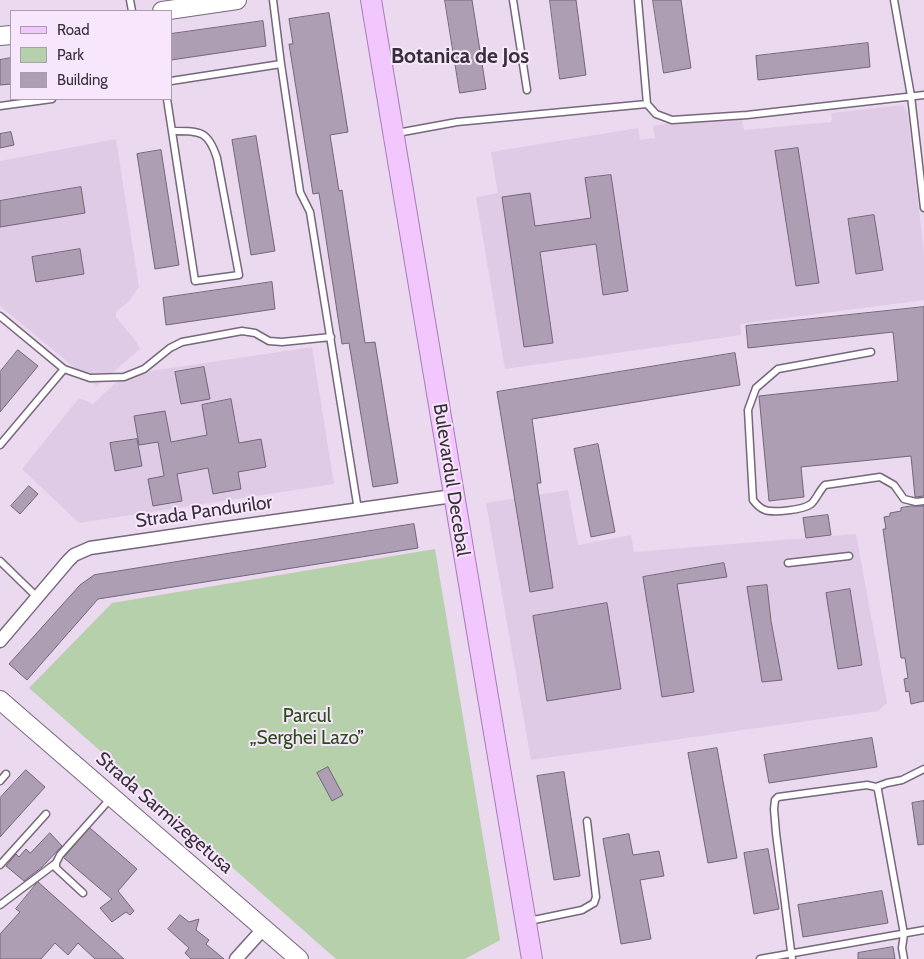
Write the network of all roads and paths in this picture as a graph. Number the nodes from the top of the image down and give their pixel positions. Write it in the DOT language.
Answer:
graph roads {
  1 [pos="237,0"];
  2 [pos="273,0"];
  3 [pos="371,0"];
  4 [pos="513,0"];
  5 [pos="638,0"];
  6 [pos="894,0"];
  7 [pos="169,10"];
  8 [pos="281,64"];
  9 [pos="172,81"];
  10 [pos="526,90"];
  11 [pos="924,95"];
  12 [pos="911,96"];
  13 [pos="45,100"];
  14 [pos="166,100"];
  15 [pos="647,104"];
  16 [pos="0,106"];
  17 [pos="172,131"];
  18 [pos="393,134"];
  19 [pos="924,208"];
  20 [pos="0,316"];
  21 [pos="331,337"];
  22 [pos="871,352"];
  23 [pos="64,369"];
  24 [pos="0,445"];
  25 [pos="453,496"];
  26 [pos="924,501"];
  27 [pos="358,510"];
  28 [pos="849,556"];
  29 [pos="0,561"];
  30 [pos="788,562"];
  31 [pos="37,597"];
  32 [pos="0,641"];
  33 [pos="0,700"];
  34 [pos="924,769"];
  35 [pos="6,774"];
  36 [pos="0,781"];
  37 [pos="876,787"];
  38 [pos="112,797"];
  39 [pos="46,814"];
  40 [pos="587,821"];
  41 [pos="56,863"];
  42 [pos="0,865"];
  43 [pos="83,893"];
  44 [pos="0,905"];
  45 [pos="525,921"];
  46 [pos="264,928"];
  47 [pos="924,930"];
  48 [pos="904,934"];
  49 [pos="792,957"];
  50 [pos="236,959"];
  51 [pos="299,959"];
  52 [pos="532,959"];
  53 [pos="760,959"];
  54 [pos="904,959"];
  1 -- 7 [label="main road"];
  2 -- 8 [label="lane"];
  3 -- 18 [label="main road, Bulevardul Decebal"];
  4 -- 10 [label="lane"];
  5 -- 15 [label="lane"];
  6 -- 12 [label="lane"];
  8 -- 9 [label="lane"];
  8 -- 21 [label="lane"];
  11 -- 12 [label="lane"];
  12 -- 15 [label="lane"];
  12 -- 19 [label="lane"];
  13 -- 16 [label="lane"];
  14 -- 17 [label="lane"];
  15 -- 18 [label="lane"];
  17 -- 17 [label="lane"];
  18 -- 25 [label="main road, Bulevardul Decebal"];
  20 -- 23 [label="lane"];
  21 -- 23 [label="lane"];
  21 -- 27 [label="lane"];
  22 -- 26 [label="lane"];
  23 -- 24 [label="lane"];
  25 -- 27 [label="street, Strada Pandurilor"];
  25 -- 45 [label="main road, Bulevardul Decebal"];
  27 -- 31 [label="street, Strada Pandurilor"];
  28 -- 30 [label="lane"];
  29 -- 31 [label="lane"];
  31 -- 32 [label="street, Strada Pandurilor"];
  33 -- 38 [label="main road, Strada Sarmizegetusa"];
  34 -- 37 [label="lane"];
  35 -- 36 [label="lane"];
  37 -- 48 [label="lane"];
  37 -- 49 [label="lane"];
  38 -- 41 [label="lane"];
  38 -- 46 [label="main road, Strada Sarmizegetusa"];
  39 -- 42 [label="lane"];
  40 -- 45 [label="lane"];
  41 -- 43 [label="lane"];
  41 -- 44 [label="lane"];
  45 -- 52 [label="main road, Bulevardul Decebal"];
  46 -- 50 [label="street"];
  46 -- 51 [label="main road, Strada Sarmizegetusa"];
  47 -- 48 [label="lane"];
  48 -- 49 [label="lane"];
  48 -- 54 [label="lane"];
  49 -- 53 [label="lane"];
}
